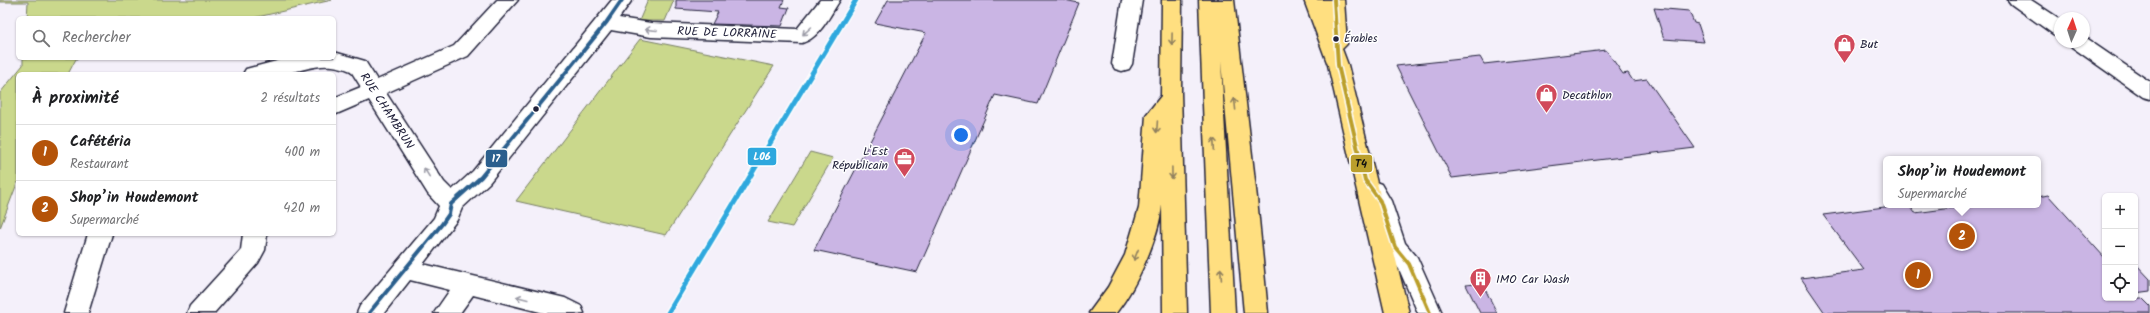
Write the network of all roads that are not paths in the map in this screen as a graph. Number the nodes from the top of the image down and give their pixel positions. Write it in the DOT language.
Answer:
graph roads {
  1 [pos="508,0"];
  2 [pos="622,0"];
  3 [pos="830,0"];
  4 [pos="1132,0"];
  5 [pos="1172,0"];
  6 [pos="1209,0"];
  7 [pos="1224,0"];
  8 [pos="1314,0"];
  9 [pos="1334,0"];
  10 [pos="2018,0"];
  11 [pos="606,23"];
  12 [pos="2054,25"];
  13 [pos="2088,48"];
  14 [pos="336,58"];
  15 [pos="309,60"];
  16 [pos="1122,64"];
  17 [pos="1338,65"];
  18 [pos="261,72"];
  19 [pos="374,89"];
  20 [pos="1171,92"];
  21 [pos="2150,92"];
  22 [pos="336,105"];
  23 [pos="1365,180"];
  24 [pos="1246,198"];
  25 [pos="451,204"];
  26 [pos="99,236"];
  27 [pos="255,236"];
  28 [pos="405,269"];
  29 [pos="467,285"];
  30 [pos="76,313"];
  31 [pos="199,313"];
  32 [pos="369,313"];
  33 [pos="446,313"];
  34 [pos="572,313"];
  35 [pos="1101,313"];
  36 [pos="1175,313"];
  37 [pos="1223,313"];
  38 [pos="1256,313"];
  39 [pos="1268,313"];
  40 [pos="1397,313"];
  41 [pos="1430,313"];
  1 -- 19 [label="street"];
  2 -- 11 [label="street"];
  3 -- 11 [label="street, RUE DE LORRAINE, one-way"];
  4 -- 16 [label="street"];
  5 -- 20 [label="main road, one-way"];
  37 -- 6 [label="main road, one-way"];
  24 -- 7 [label="main road, one-way"];
  8 -- 17 [label="main road"];
  9 -- 17 [label="main road"];
  10 -- 12 [label="street"];
  11 -- 25 [label="street"];
  13 -- 21 [label="street"];
  14 -- 19 [label="street, RUE CHAMBRUN"];
  15 -- 18 [label="street, RUE CHAMBRUN"];
  17 -- 23 [label="main road"];
  19 -- 22 [label="street"];
  25 -- 19 [label="street, RUE CHAMBRUN, one-way"];
  20 -- 35 [label="main road, one-way"];
  20 -- 36 [label="main road, one-way"];
  23 -- 40 [label="main road"];
  23 -- 41 [label="street"];
  24 -- 38 [label="main road"];
  24 -- 39 [label="main road"];
  25 -- 28 [label="street"];
  26 -- 30 [label="street"];
  27 -- 31 [label="street"];
  28 -- 29 [label="street"];
  28 -- 32 [label="street"];
  29 -- 33 [label="street"];
  34 -- 29 [label="street, one-way"];
}
